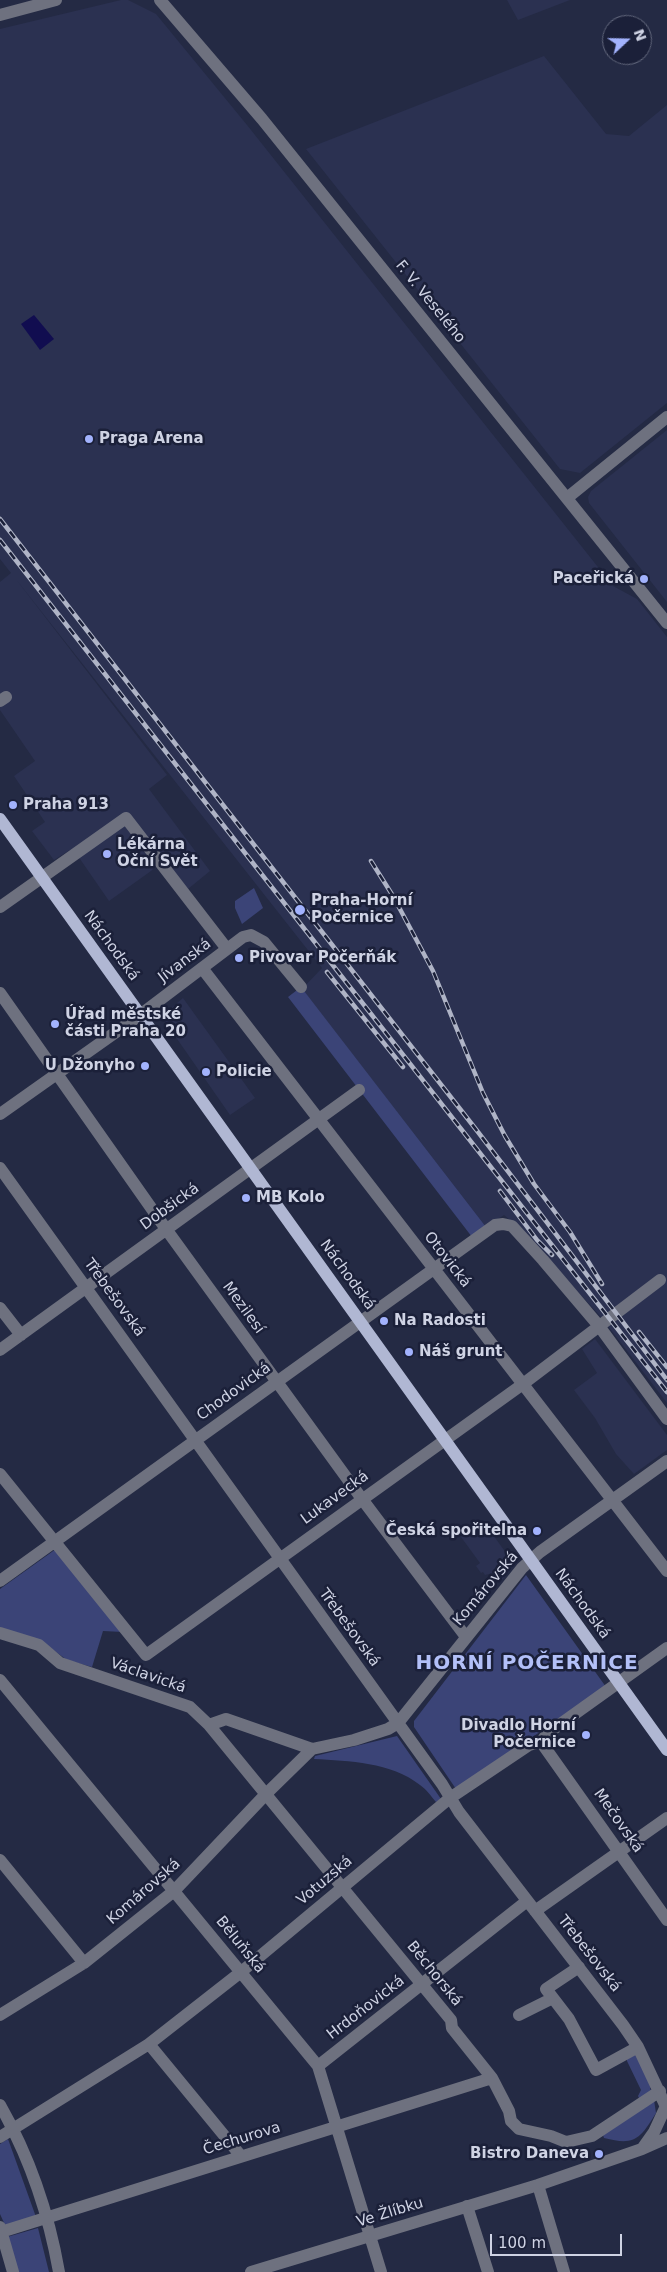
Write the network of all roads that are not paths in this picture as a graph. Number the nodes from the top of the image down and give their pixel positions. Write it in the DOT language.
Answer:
graph roads {
  1 [pos="56,0"];
  2 [pos="163,1"];
  3 [pos="0,15"];
  4 [pos="667,417"];
  5 [pos="567,498"];
  6 [pos="667,624"];
  7 [pos="0,819"];
  8 [pos="42,877"];
  9 [pos="0,907"];
  10 [pos="228,949"];
  11 [pos="202,968"];
  12 [pos="301,987"];
  13 [pos="0,993"];
  14 [pos="140,1015"];
  15 [pos="58,1073"];
  16 [pos="358,1090"];
  17 [pos="0,1114"];
  18 [pos="318,1119"];
  19 [pos="0,1168"];
  20 [pos="250,1168"];
  21 [pos="166,1230"];
  22 [pos="434,1270"];
  23 [pos="660,1280"];
  24 [pos="87,1287"];
  25 [pos="0,1308"];
  26 [pos="360,1322"];
  27 [pos="599,1326"];
  28 [pos="21,1335"];
  29 [pos="0,1350"];
  30 [pos="276,1382"];
  31 [pos="523,1384"];
  32 [pos="667,1419"];
  33 [pos="196,1440"];
  34 [pos="445,1440"];
  35 [pos="667,1461"];
  36 [pos="0,1474"];
  37 [pos="362,1499"];
  38 [pos="612,1500"];
  39 [pos="54,1542"];
  40 [pos="279,1558"];
  41 [pos="531,1560"];
  42 [pos="667,1572"];
  43 [pos="0,1581"];
  44 [pos="0,1633"];
  45 [pos="466,1637"];
  46 [pos="667,1648"];
  47 [pos="0,1680"];
  48 [pos="618,1683"];
  49 [pos="398,1723"];
  50 [pos="209,1725"];
  51 [pos="541,1742"];
  52 [pos="312,1749"];
  53 [pos="667,1750"];
  54 [pos="266,1794"];
  55 [pos="450,1798"];
  56 [pos="667,1818"];
  57 [pos="620,1851"];
  58 [pos="0,1860"];
  59 [pos="342,1888"];
  60 [pos="174,1891"];
  61 [pos="527,1901"];
  62 [pos="535,1911"];
  63 [pos="667,1920"];
  64 [pos="84,1963"];
  65 [pos="578,1967"];
  66 [pos="241,1972"];
  67 [pos="421,1984"];
  68 [pos="553,1998"];
  69 [pos="0,2015"];
  70 [pos="519,2015"];
  71 [pos="149,2044"];
  72 [pos="638,2047"];
  73 [pos="318,2066"];
  74 [pos="492,2078"];
  75 [pos="660,2091"];
  76 [pos="0,2105"];
  77 [pos="666,2108"];
  78 [pos="337,2127"];
  79 [pos="14,2129"];
  80 [pos="0,2137"];
  81 [pos="667,2138"];
  82 [pos="642,2149"];
  83 [pos="240,2156"];
  84 [pos="538,2184"];
  85 [pos="467,2206"];
  86 [pos="46,2218"];
  87 [pos="1,2230"];
  88 [pos="369,2236"];
  89 [pos="13,2272"];
  90 [pos="59,2272"];
  91 [pos="251,2272"];
  92 [pos="381,2272"];
  93 [pos="488,2272"];
  94 [pos="564,2272"];
  1 -- 3 [label="street"];
  2 -- 5 [label="street, F. V. Veselého"];
  4 -- 5 [label="street"];
  5 -- 6 [label="street, F. V. Veselého"];
  7 -- 8 [label="main road, Náchodská"];
  8 -- 9 [label="street"];
  8 -- 10 [label="street"];
  8 -- 14 [label="main road, Náchodská"];
  10 -- 11 [label="street, Jívanská"];
  10 -- 12 [label="street, Jívanská"];
  11 -- 14 [label="street, Jívanská"];
  11 -- 18 [label="street, Otovická"];
  13 -- 15 [label="street, Mezilesí"];
  14 -- 15 [label="street, Jívanská"];
  14 -- 20 [label="main road, Náchodská"];
  15 -- 17 [label="street, Jívanská"];
  15 -- 21 [label="street, Mezilesí"];
  16 -- 18 [label="street, Dobšická"];
  18 -- 20 [label="street, Dobšická"];
  18 -- 22 [label="street, Otovická"];
  19 -- 24 [label="street, Třebešovská"];
  20 -- 21 [label="street, Dobšická"];
  20 -- 26 [label="main road, Náchodská"];
  21 -- 24 [label="street, Dobšická"];
  21 -- 30 [label="street, Mezilesí"];
  22 -- 26 [label="street, Chodovická"];
  22 -- 27 [label="street, Chodovická"];
  22 -- 31 [label="street, Otovická"];
  23 -- 27 [label="street, Lukavecká"];
  24 -- 28 [label="street, Dobšická"];
  24 -- 33 [label="street, Třebešovská"];
  25 -- 28 [label="street"];
  26 -- 30 [label="street, Chodovická"];
  26 -- 34 [label="main road, Náchodská"];
  27 -- 31 [label="street, Lukavecká"];
  27 -- 32 [label="street"];
  28 -- 29 [label="street, Dobšická"];
  30 -- 33 [label="street, Chodovická"];
  30 -- 37 [label="street, Mezilesí"];
  31 -- 34 [label="street, Lukavecká"];
  31 -- 38 [label="street, Otovická"];
  33 -- 39 [label="street, Chodovická"];
  33 -- 40 [label="street, Třebešovská"];
  34 -- 37 [label="street, Lukavecká"];
  34 -- 41 [label="main road, Náchodská"];
  35 -- 38 [label="street, Komárovská"];
  36 -- 39 [label="street"];
  37 -- 40 [label="street, Lukavecká"];
  37 -- 45 [label="street, Mezilesí"];
  38 -- 41 [label="street, Komárovská"];
  38 -- 42 [label="street, Otovická"];
  39 -- 40 [label="street, Lukavecká"];
  39 -- 43 [label="street, Chodovická"];
  40 -- 49 [label="street, Třebešovská"];
  41 -- 45 [label="street, Komárovská"];
  41 -- 48 [label="main road, Náchodská"];
  44 -- 50 [label="street, Václavická"];
  45 -- 49 [label="street, Komárovská"];
  46 -- 48 [label="street, Votuzská"];
  47 -- 60 [label="street, Běluňská"];
  48 -- 51 [label="street, Votuzská"];
  48 -- 53 [label="main road, Náchodská"];
  49 -- 52 [label="street"];
  49 -- 55 [label="street, Třebešovská"];
  50 -- 52 [label="street"];
  50 -- 54 [label="street, Běchorská"];
  51 -- 55 [label="street, Votuzská"];
  51 -- 57 [label="street, Mečovská"];
  52 -- 54 [label="street, Komárovská"];
  54 -- 59 [label="street, Běchorská"];
  54 -- 60 [label="street, Komárovská"];
  55 -- 59 [label="street, Votuzská"];
  55 -- 61 [label="street, Třebešovská"];
  56 -- 57 [label="street"];
  57 -- 62 [label="street"];
  57 -- 63 [label="street, Mečovská"];
  58 -- 64 [label="street"];
  59 -- 66 [label="street, Votuzská"];
  59 -- 67 [label="street, Běchorská"];
  60 -- 64 [label="street, Komárovská"];
  60 -- 66 [label="street, Běluňská"];
  61 -- 62 [label="street, Třebešovská"];
  61 -- 67 [label="street, Hrdoňovická"];
  62 -- 65 [label="street, Třebešovská"];
  64 -- 69 [label="street, Komárovská"];
  65 -- 68 [label="street"];
  65 -- 72 [label="street, Třebešovská"];
  66 -- 71 [label="street, Votuzská"];
  66 -- 73 [label="street, Běluňská"];
  67 -- 73 [label="street, Hrdoňovická"];
  67 -- 74 [label="street, Běchorská"];
  68 -- 70 [label="street"];
  68 -- 72 [label="street"];
  71 -- 79 [label="street, Votuzská"];
  71 -- 83 [label="street"];
  72 -- 75 [label="street, Třebešovská"];
  73 -- 78 [label="street, Běluňská"];
  74 -- 75 [label="street, Běchorská"];
  74 -- 78 [label="street, Čechurova"];
  75 -- 77 [label="street, Třebešovská"];
  76 -- 79 [label="street"];
  77 -- 82 [label="street"];
  78 -- 83 [label="street, Čechurova"];
  78 -- 88 [label="street, Běluňská"];
  79 -- 80 [label="street, Votuzská"];
  79 -- 86 [label="street"];
  81 -- 82 [label="street, Ve Žlíbku"];
  82 -- 84 [label="street, Ve Žlíbku"];
  83 -- 86 [label="street, Čechurova"];
  84 -- 85 [label="street, Ve Žlíbku"];
  84 -- 94 [label="street"];
  85 -- 88 [label="street, Ve Žlíbku"];
  85 -- 93 [label="street"];
  86 -- 87 [label="street, Čechurova"];
  86 -- 90 [label="street"];
  87 -- 89 [label="street"];
  88 -- 91 [label="street, Ve Žlíbku"];
  88 -- 92 [label="street, Běluňská"];
}
